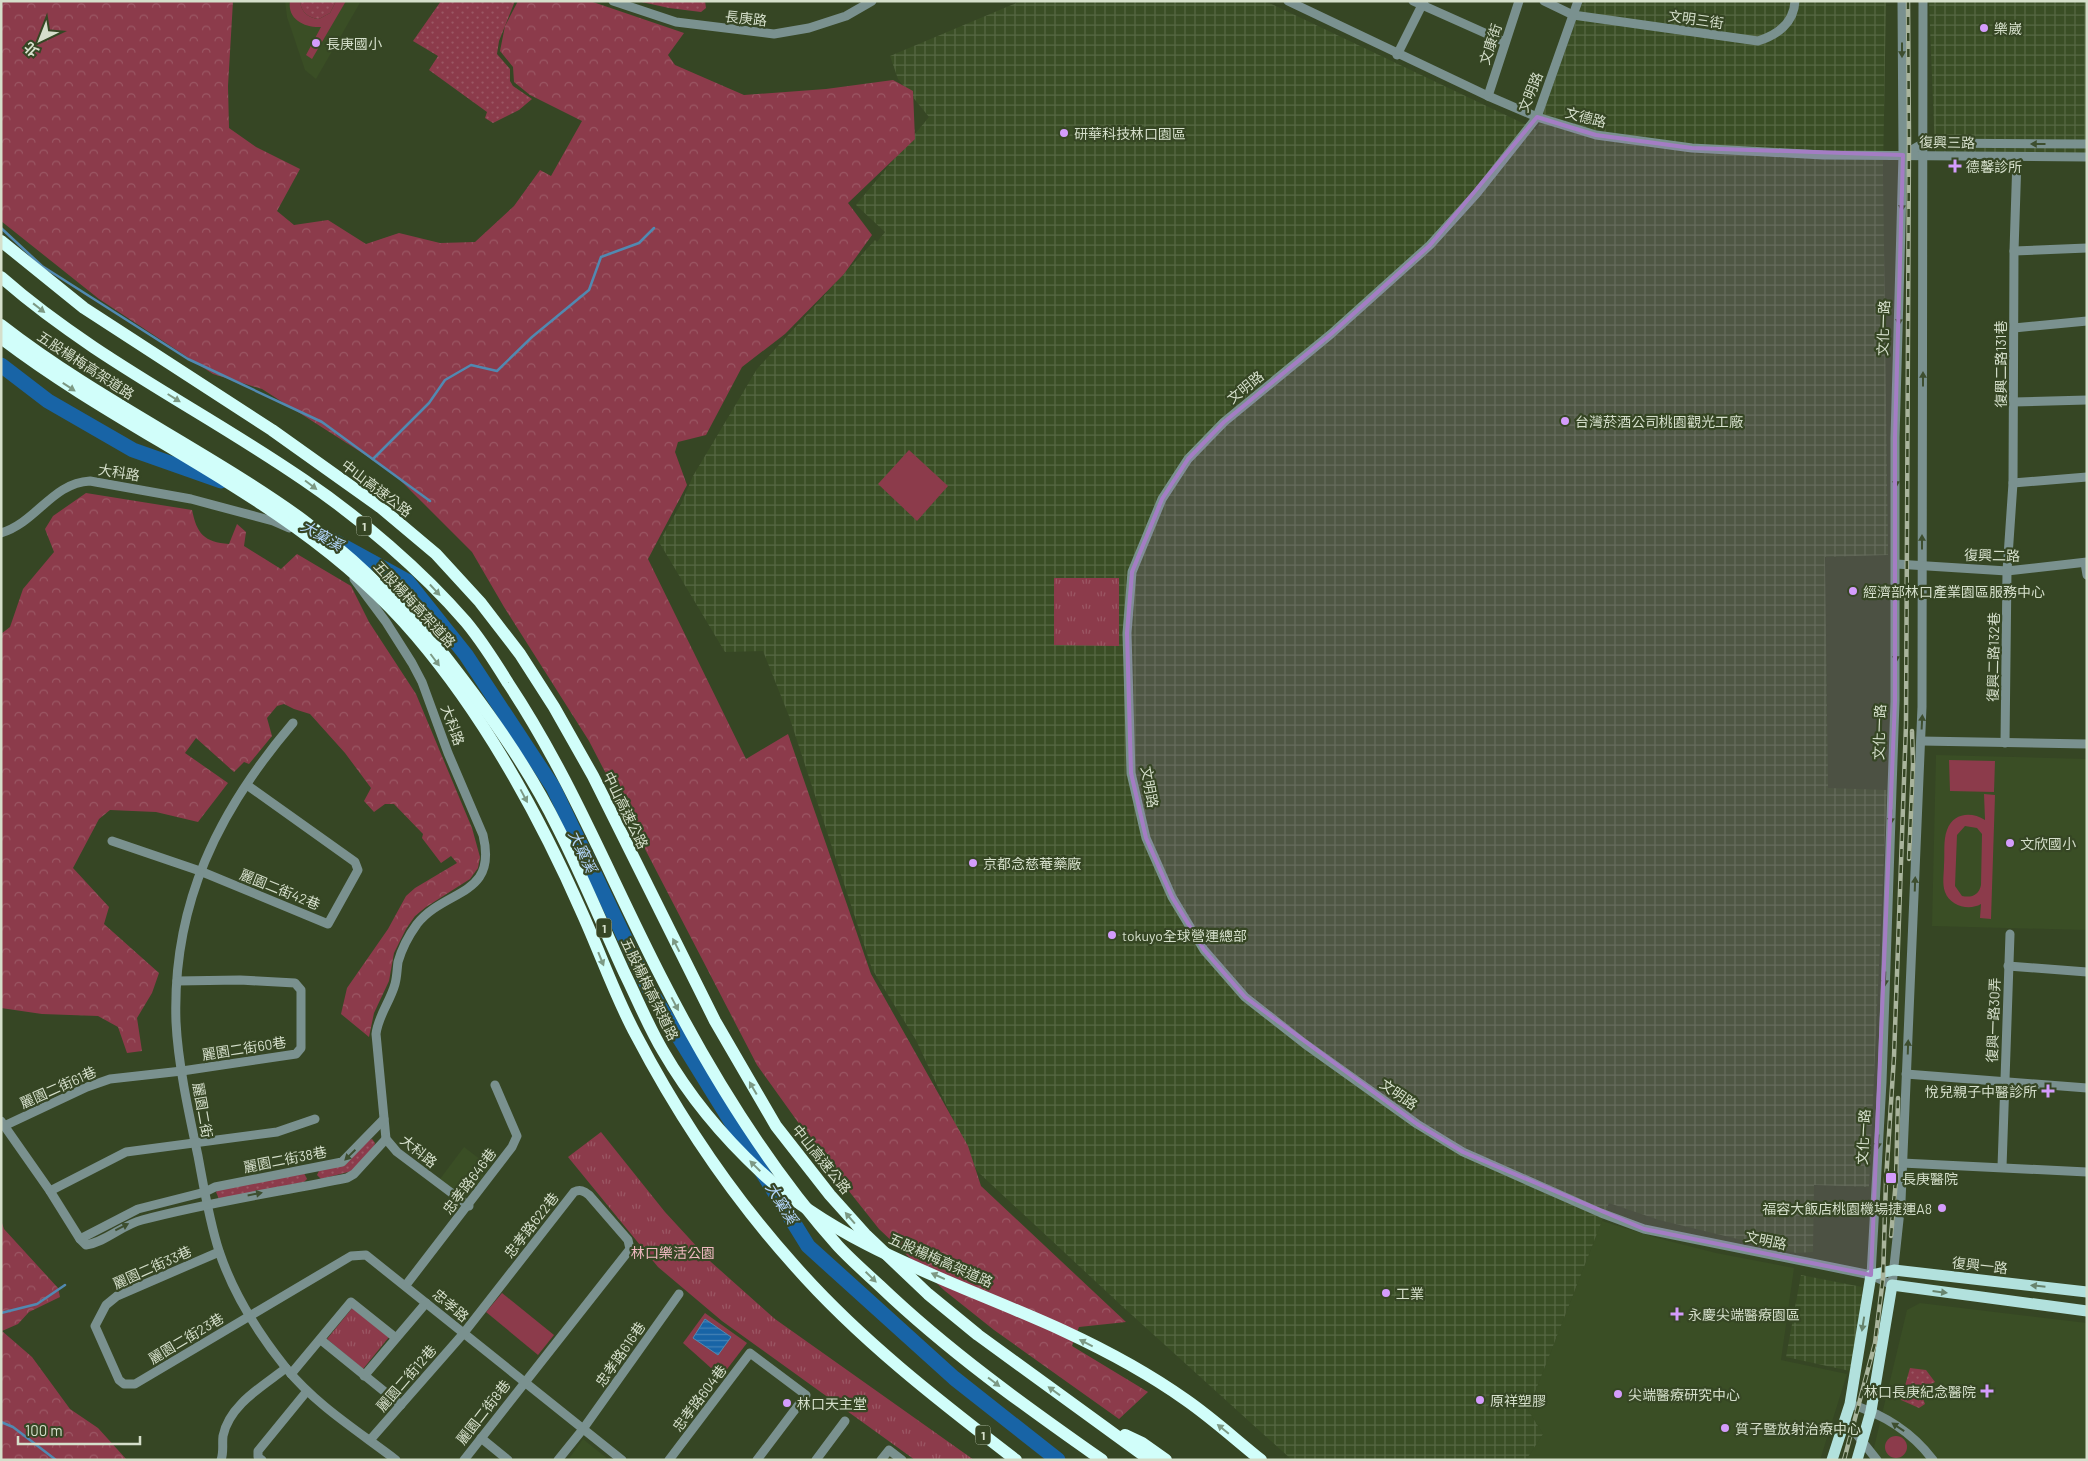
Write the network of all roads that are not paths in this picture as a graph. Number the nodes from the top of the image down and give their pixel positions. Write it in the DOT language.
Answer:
graph roads {
  1 [pos="613,1"];
  2 [pos="872,1"];
  3 [pos="1288,1"];
  4 [pos="1413,1"];
  5 [pos="1519,1"];
  6 [pos="1544,1"];
  7 [pos="1578,1"];
  8 [pos="1795,1"];
  9 [pos="1902,1"];
  10 [pos="1923,1"];
  11 [pos="1423,4"];
  12 [pos="1573,15"];
  13 [pos="1505,42"];
  14 [pos="1397,54"];
  15 [pos="1488,96"];
  16 [pos="1536,118"];
  17 [pos="1924,143"];
  18 [pos="2087,144"];
  19 [pos="1903,155"];
  20 [pos="1924,155"];
  21 [pos="2087,157"];
  22 [pos="2017,158"];
  23 [pos="1,241"];
  24 [pos="2087,248"];
  25 [pos="2014,251"];
  26 [pos="1,277"];
  27 [pos="2087,321"];
  28 [pos="1,325"];
  29 [pos="2014,328"];
  30 [pos="1,338"];
  31 [pos="2087,400"];
  32 [pos="2013,402"];
  33 [pos="2087,477"];
  34 [pos="2013,483"];
  35 [pos="1,533"];
  36 [pos="2086,563"];
  37 [pos="1896,564"];
  38 [pos="1922,566"];
  39 [pos="2007,571"];
  40 [pos="2087,575"];
  41 [pos="293,723"];
  42 [pos="1921,741"];
  43 [pos="2006,743"];
  44 [pos="2087,744"];
  45 [pos="247,785"];
  46 [pos="112,841"];
  47 [pos="200,871"];
  48 [pos="2010,934"];
  49 [pos="2008,966"];
  50 [pos="2087,972"];
  51 [pos="177,981"];
  52 [pos="182,1071"];
  53 [pos="1906,1074"];
  54 [pos="2004,1080"];
  55 [pos="495,1085"];
  56 [pos="2087,1088"];
  57 [pos="316,1119"];
  58 [pos="384,1119"];
  59 [pos="3,1124"];
  60 [pos="386,1139"];
  61 [pos="195,1142"];
  62 [pos="1902,1163"];
  63 [pos="2002,1166"];
  64 [pos="310,1167"];
  65 [pos="2087,1172"];
  66 [pos="312,1183"];
  67 [pos="50,1191"];
  68 [pos="205,1192"];
  69 [pos="173,1201"];
  70 [pos="207,1204"];
  71 [pos="469,1206"];
  72 [pos="175,1212"];
  73 [pos="80,1239"];
  74 [pos="220,1252"];
  75 [pos="1894,1270"];
  76 [pos="1871,1276"];
  77 [pos="406,1286"];
  78 [pos="1892,1286"];
  79 [pos="2087,1292"];
  80 [pos="679,1294"];
  81 [pos="426,1303"];
  82 [pos="2087,1311"];
  83 [pos="250,1316"];
  84 [pos="463,1334"];
  85 [pos="396,1338"];
  86 [pos="320,1340"];
  87 [pos="289,1371"];
  88 [pos="364,1376"];
  89 [pos="524,1381"];
  90 [pos="135,1384"];
  91 [pos="307,1391"];
  92 [pos="1850,1404"];
  93 [pos="401,1405"];
  94 [pos="1872,1410"];
  95 [pos="1093,1420"];
  96 [pos="845,1421"];
  97 [pos="1846,1421"];
  98 [pos="583,1429"];
  99 [pos="1064,1433"];
  100 [pos="481,1438"];
  101 [pos="370,1440"];
  102 [pos="1863,1442"];
  103 [pos="221,1460"];
  104 [pos="262,1460"];
  105 [pos="396,1460"];
  106 [pos="464,1460"];
  107 [pos="508,1460"];
  108 [pos="558,1460"];
  109 [pos="622,1460"];
  110 [pos="669,1460"];
  111 [pos="757,1460"];
  112 [pos="816,1460"];
  113 [pos="881,1460"];
  114 [pos="902,1460"];
  115 [pos="1016,1460"];
  116 [pos="1095,1460"];
  117 [pos="1102,1460"];
  118 [pos="1150,1460"];
  119 [pos="1166,1460"];
  120 [pos="1261,1460"];
  121 [pos="1832,1460"];
  122 [pos="1857,1460"];
  123 [pos="1877,1460"];
  124 [pos="1933,1460"];
  1 -- 2 [label="street, 長庚路"];
  3 -- 14 [label="street, 文德路"];
  4 -- 11 [label="street"];
  5 -- 13 [label="street, 文康街"];
  6 -- 12 [label="street, 文明三街"];
  7 -- 12 [label="street, 文明路"];
  8 -- 12 [label="street, 文明三街"];
  9 -- 19 [label="street, 文化一路, one-way"];
  10 -- 17 [label="street"];
  11 -- 13 [label="street"];
  11 -- 14 [label="street"];
  12 -- 16 [label="street, 文明路"];
  13 -- 15 [label="street, 文康街"];
  14 -- 15 [label="street, 文德路"];
  15 -- 16 [label="street, 文德路"];
  16 -- 19 [label="street, 文德路"];
  16 -- 76 [label="street, 文明路"];
  18 -- 17 [label="street, 復興三路, one-way"];
  17 -- 19 [label="street, 復興三路"];
  17 -- 20 [label="street"];
  19 -- 20 [label="street, 復興三路"];
  19 -- 37 [label="street, 文化一路, one-way"];
  20 -- 22 [label="street, 復興三路"];
  38 -- 20 [label="street, one-way"];
  21 -- 22 [label="street, 復興三路"];
  22 -- 25 [label="street, 復興二路131巷"];
  95 -- 23 [label="highway, 中山高速公路 / 1, one-way"];
  24 -- 25 [label="street"];
  25 -- 29 [label="street, 復興二路131巷"];
  26 -- 99 [label="highway, 1, one-way"];
  27 -- 29 [label="street"];
  120 -- 28 [label="highway, 五股楊梅高架道路 / 1, one-way, bridge"];
  29 -- 32 [label="street, 復興二路131巷"];
  30 -- 115 [label="highway, 五股楊梅高架道路 / 1, one-way"];
  31 -- 32 [label="street"];
  32 -- 34 [label="street, 復興二路131巷"];
  33 -- 34 [label="street"];
  34 -- 39 [label="street, 復興二路131巷"];
  35 -- 58 [label="street, 大科路"];
  36 -- 39 [label="street, 復興二路"];
  36 -- 40 [label="street"];
  37 -- 38 [label="street, 復興二路"];
  37 -- 76 [label="street, 文化一路, one-way"];
  38 -- 39 [label="street, 復興二路"];
  42 -- 38 [label="street, one-way"];
  39 -- 43 [label="street, 復興二路132巷"];
  41 -- 45 [label="street, 麗園二街"];
  42 -- 43 [label="street"];
  53 -- 42 [label="street, one-way"];
  43 -- 44 [label="street"];
  45 -- 47 [label="street, 麗園二街"];
  45 -- 47 [label="street, 麗園二街42巷"];
  46 -- 47 [label="street"];
  47 -- 51 [label="street, 麗園二街"];
  48 -- 49 [label="street, 復興一路30弄"];
  49 -- 50 [label="street"];
  49 -- 54 [label="street, 復興一路30弄"];
  51 -- 52 [label="street, 麗園二街"];
  51 -- 52 [label="street, 麗園二街60巷"];
  52 -- 59 [label="street, 麗園二街61巷"];
  52 -- 61 [label="street, 麗園二街"];
  53 -- 54 [label="street"];
  53 -- 62 [label="street"];
  54 -- 56 [label="street"];
  54 -- 63 [label="street, 復興一路30弄"];
  55 -- 71 [label="street, 忠孝路646巷"];
  57 -- 61 [label="street"];
  58 -- 60 [label="street, 大科路"];
  58 -- 64 [label="street, 麗園二街38巷, one-way"];
  59 -- 67 [label="street"];
  60 -- 66 [label="street"];
  60 -- 71 [label="street, 大科路"];
  61 -- 67 [label="street"];
  61 -- 68 [label="street, 麗園二街"];
  62 -- 63 [label="street"];
  62 -- 75 [label="street"];
  63 -- 65 [label="street"];
  64 -- 66 [label="street"];
  64 -- 68 [label="street, 麗園二街38巷"];
  70 -- 66 [label="street, one-way"];
  67 -- 73 [label="street"];
  68 -- 69 [label="street, 麗園二街38巷"];
  68 -- 70 [label="street, 麗園二街"];
  69 -- 72 [label="street"];
  69 -- 73 [label="street, 麗園二街38巷"];
  70 -- 72 [label="street"];
  70 -- 74 [label="street, 麗園二街"];
  71 -- 77 [label="street, 忠孝路646巷"];
  73 -- 72 [label="street, one-way"];
  74 -- 83 [label="street, 麗園二街"];
  74 -- 90 [label="street, 麗園二街33巷"];
  75 -- 76 [label="main road, 復興一路"];
  75 -- 78 [label="street"];
  79 -- 75 [label="main road, 復興一路, one-way"];
  76 -- 78 [label="street, 文明路"];
  76 -- 92 [label="main road, 文化一路, one-way"];
  77 -- 81 [label="street, 忠孝路"];
  77 -- 83 [label="street, 忠孝路"];
  78 -- 82 [label="main road, one-way"];
  78 -- 94 [label="main road"];
  80 -- 98 [label="street, 忠孝路616巷"];
  81 -- 84 [label="street, 忠孝路"];
  81 -- 85 [label="street"];
  83 -- 87 [label="street, 麗園二街"];
  83 -- 90 [label="street, 麗園二街23巷"];
  84 -- 89 [label="street, 忠孝路"];
  84 -- 89 [label="street, 忠孝路622巷"];
  84 -- 93 [label="street, 麗園二街12巷"];
  85 -- 86 [label="street"];
  85 -- 88 [label="street"];
  86 -- 87 [label="street"];
  86 -- 88 [label="street"];
  87 -- 91 [label="street, 麗園二街"];
  87 -- 103 [label="street"];
  88 -- 93 [label="street"];
  89 -- 98 [label="street, 忠孝路"];
  89 -- 100 [label="street, 麗園二街8巷"];
  91 -- 101 [label="street, 麗園二街"];
  91 -- 104 [label="street"];
  92 -- 94 [label="street"];
  92 -- 97 [label="main road, 文化一路"];
  93 -- 101 [label="street, 麗園二街12巷"];
  94 -- 102 [label="main road"];
  124 -- 94 [label="street, one-way"];
  95 -- 118 [label="highway, 中山高速公路 / 1"];
  95 -- 119 [label="highway"];
  96 -- 112 [label="street"];
  97 -- 102 [label="street"];
  97 -- 121 [label="main road, 文化一路"];
  98 -- 108 [label="street, 忠孝路616巷"];
  98 -- 109 [label="street, 忠孝路"];
  99 -- 116 [label="highway"];
  99 -- 117 [label="highway, 1"];
  100 -- 106 [label="street, 麗園二街8巷"];
  100 -- 107 [label="street"];
  101 -- 105 [label="street, 麗園二街"];
  102 -- 122 [label="main road"];
  102 -- 123 [label="street"];
  110 -- 111 [label="street, 忠孝路604巷"];
  113 -- 114 [label="street"];
}
